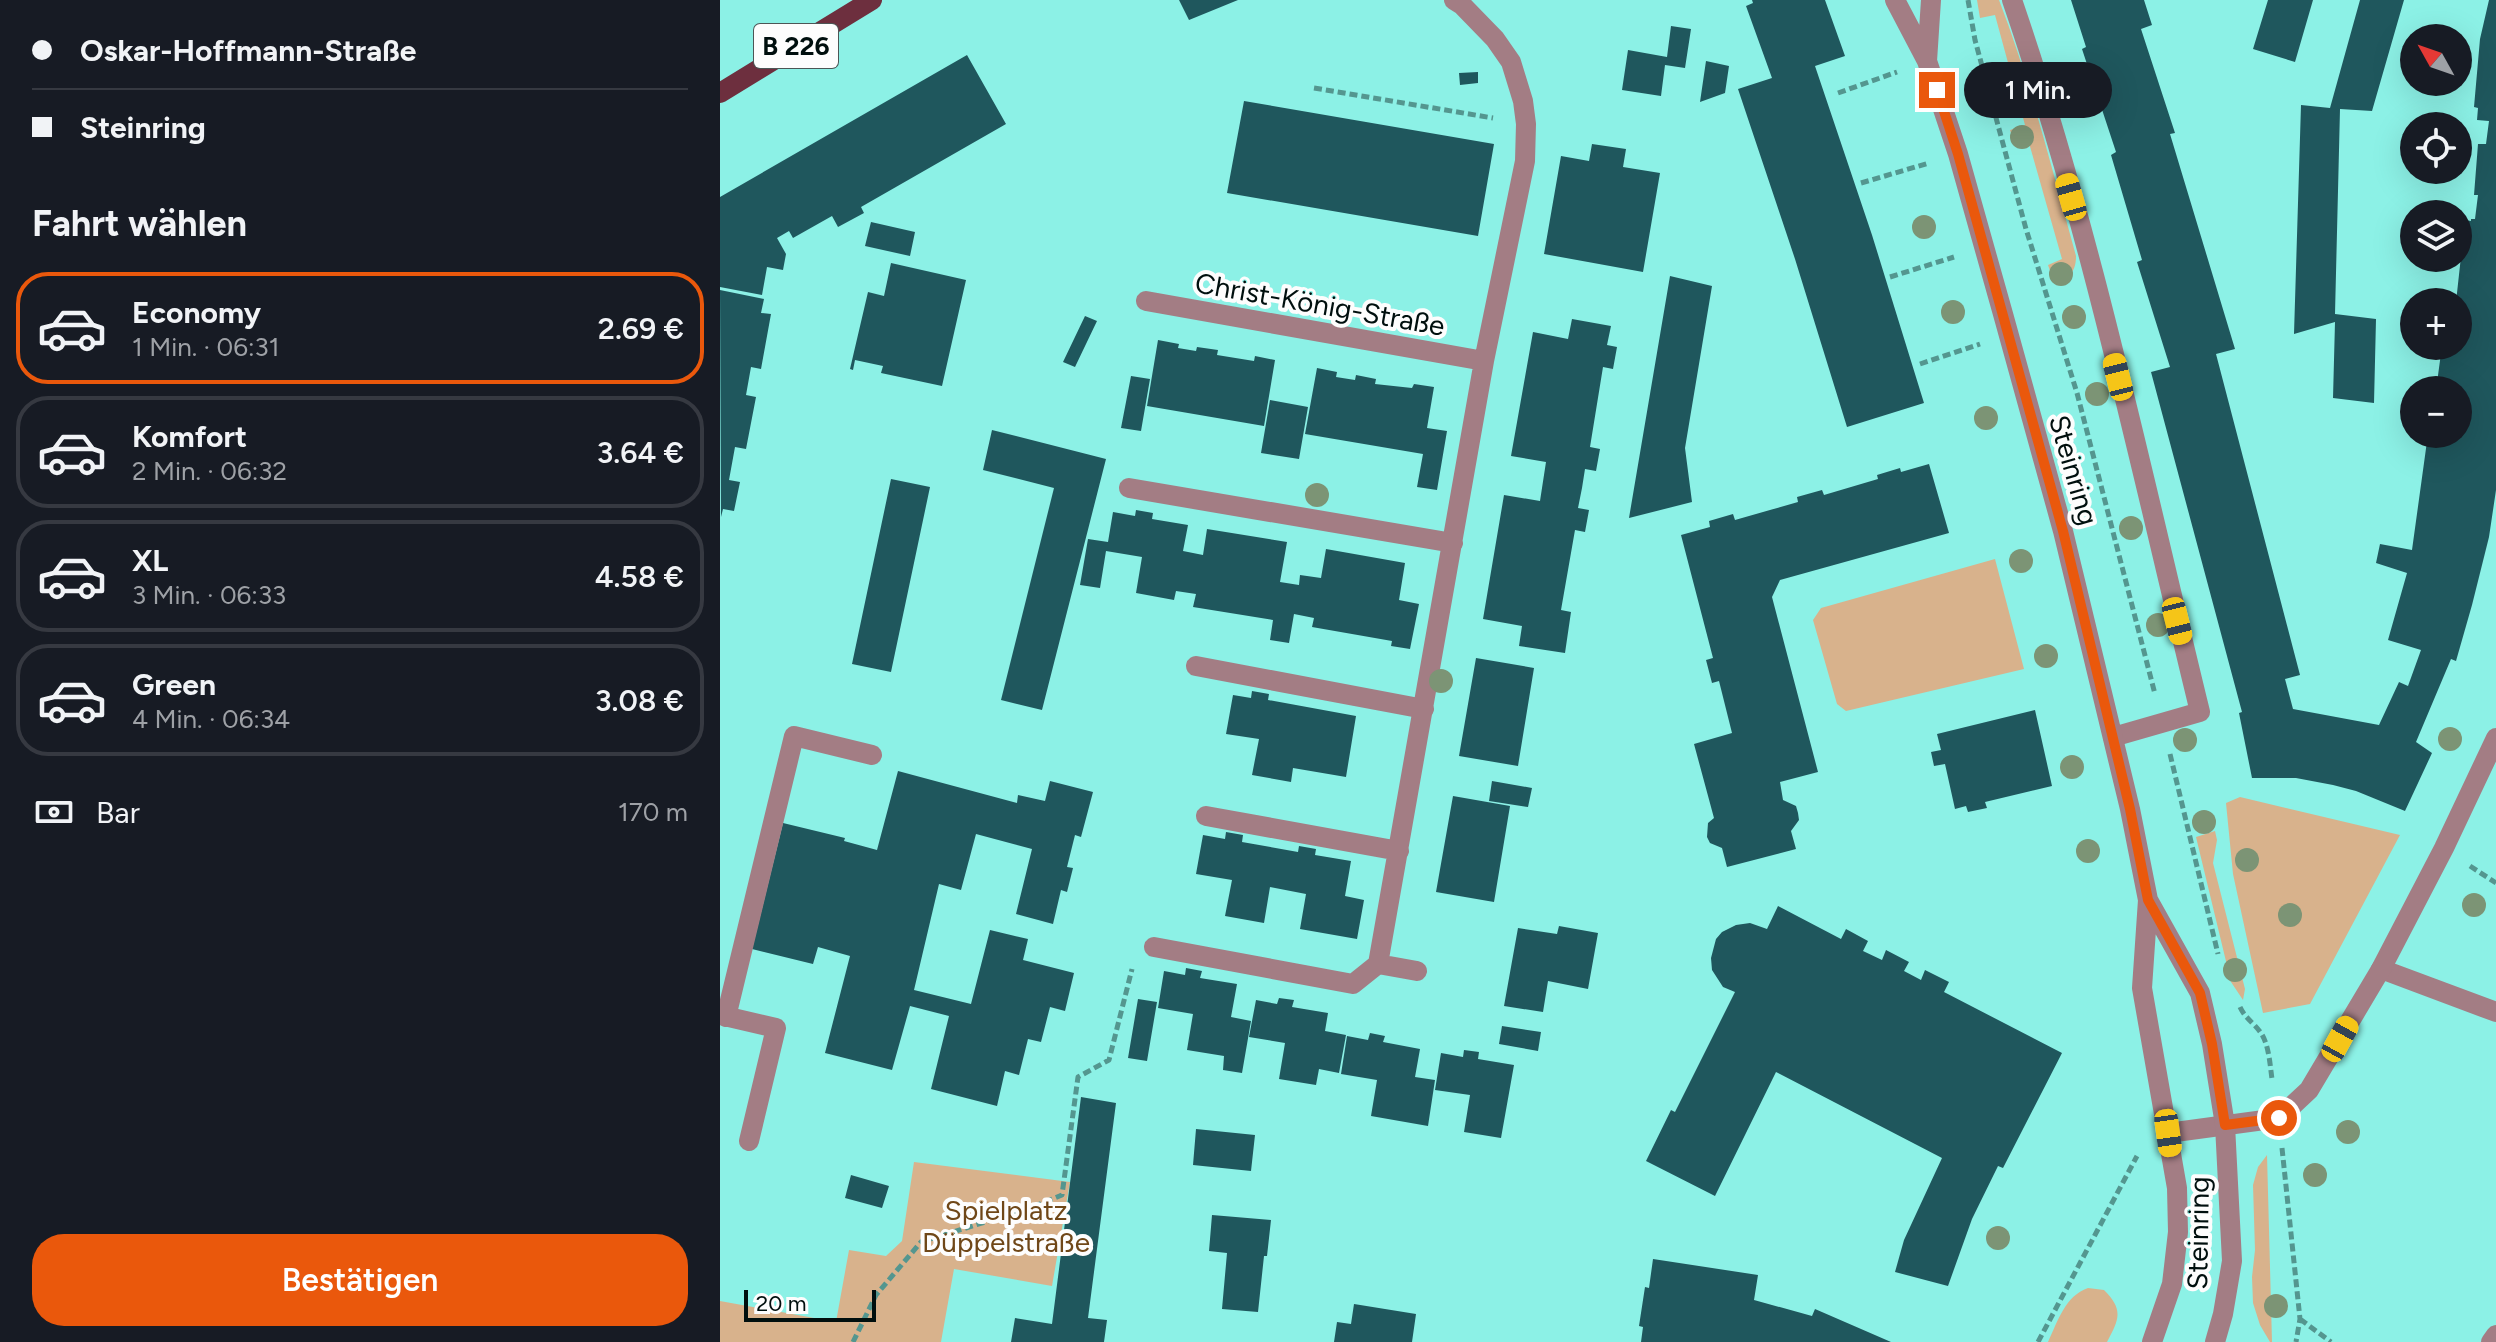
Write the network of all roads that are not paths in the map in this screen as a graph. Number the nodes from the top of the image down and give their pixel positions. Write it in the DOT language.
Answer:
graph roads {
  1 [pos="872,0"];
  2 [pos="1454,0"];
  3 [pos="1895,0"];
  4 [pos="1931,0"];
  5 [pos="2012,0"];
  6 [pos="1927,61"];
  7 [pos="720,93"];
  8 [pos="1146,301"];
  9 [pos="1484,361"];
  10 [pos="1129,488"];
  11 [pos="1453,543"];
  12 [pos="1196,666"];
  13 [pos="1424,709"];
  14 [pos="2113,737"];
  15 [pos="2496,738"];
  16 [pos="872,755"];
  17 [pos="1206,816"];
  18 [pos="1399,851"];
  19 [pos="2148,900"];
  20 [pos="1154,947"];
  21 [pos="1378,964"];
  22 [pos="2381,969"];
  23 [pos="1417,971"];
  24 [pos="2496,1012"];
  25 [pos="723,1016"];
  26 [pos="2225,1125"];
  27 [pos="2168,1133"];
  28 [pos="749,1141"];
  29 [pos="2496,1335"];
  30 [pos="2152,1342"];
  31 [pos="2215,1342"];
  32 [pos="2491,1342"];
  1 -- 7 [label="main road, B 226"];
  2 -- 9 [label="street"];
  3 -- 6 [label="street, Steinring"];
  4 -- 6 [label="street, Steinring"];
  5 -- 14 [label="street"];
  6 -- 14 [label="street, Steinring"];
  8 -- 9 [label="street, Christ-König-Straße"];
  9 -- 11 [label="street"];
  10 -- 11 [label="street"];
  11 -- 13 [label="street"];
  12 -- 13 [label="street"];
  13 -- 18 [label="street"];
  14 -- 19 [label="street, Steinring"];
  15 -- 22 [label="street"];
  16 -- 25 [label="street"];
  17 -- 18 [label="street"];
  18 -- 21 [label="street"];
  19 -- 26 [label="street, Steinring"];
  19 -- 27 [label="street, Steinring"];
  20 -- 21 [label="street"];
  21 -- 23 [label="street"];
  22 -- 24 [label="street"];
  22 -- 26 [label="street"];
  25 -- 28 [label="street"];
  26 -- 27 [label="street"];
  26 -- 31 [label="street, Steinring"];
  27 -- 30 [label="street, Steinring"];
  29 -- 32 [label="street"];
}
